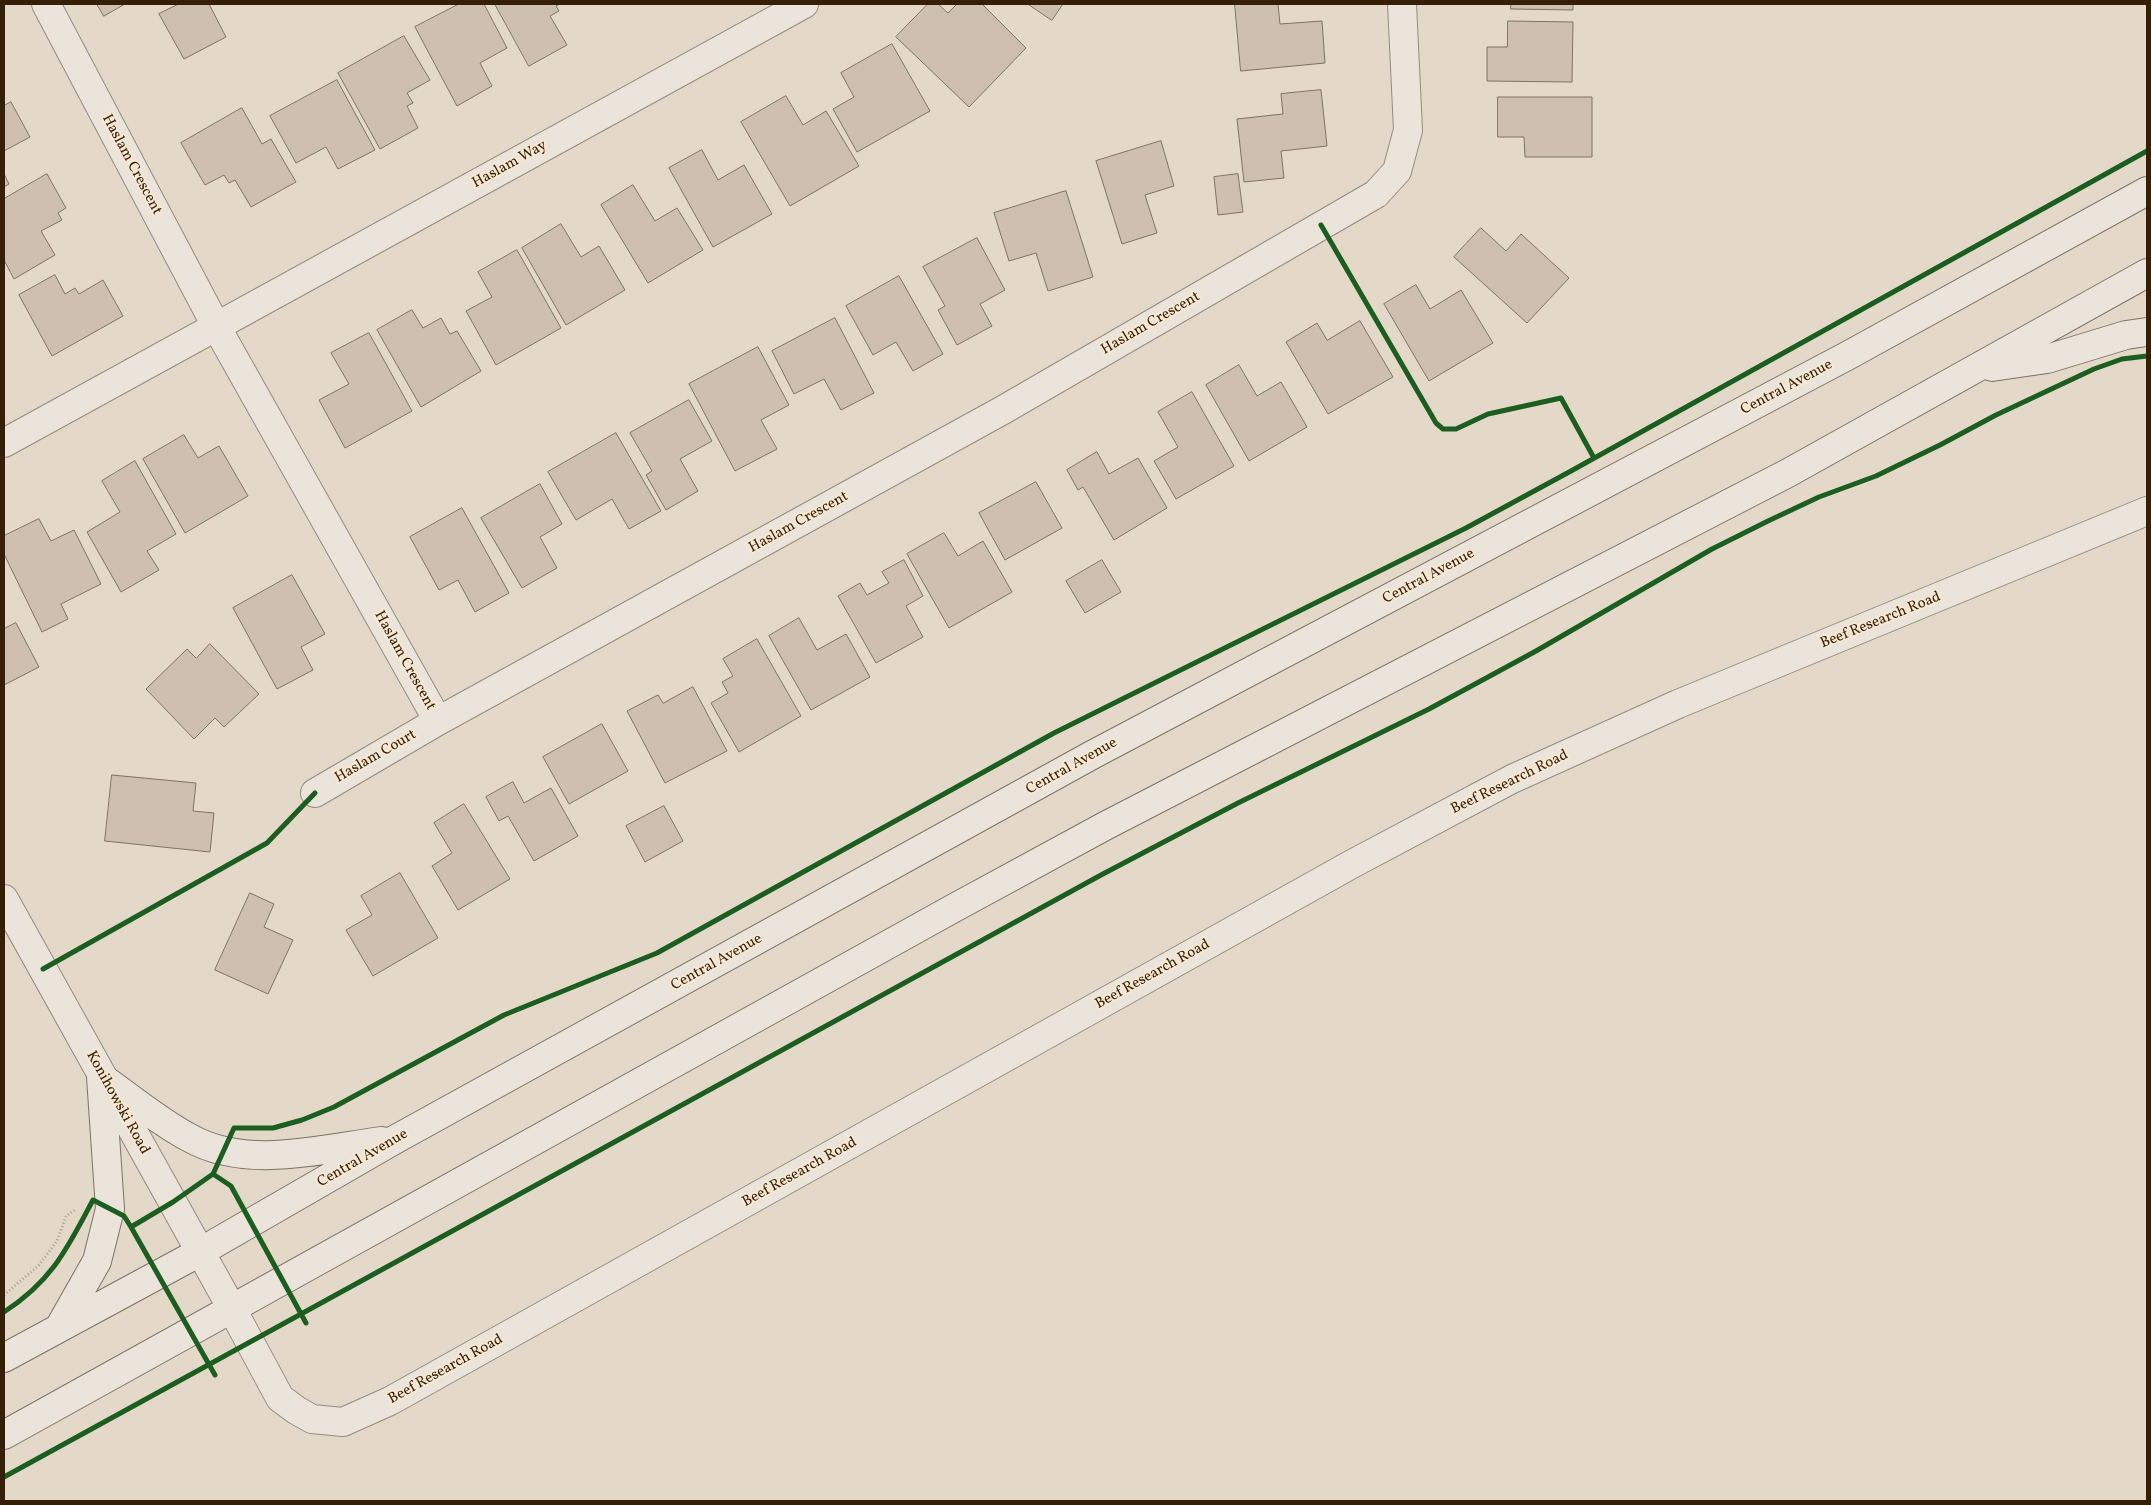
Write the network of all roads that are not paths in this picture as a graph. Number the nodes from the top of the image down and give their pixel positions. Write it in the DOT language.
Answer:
graph roads {
  1 [pos="46,4"];
  2 [pos="804,4"];
  3 [pos="1402,4"];
  4 [pos="2147,190"];
  5 [pos="2147,273"];
  6 [pos="216,326"];
  7 [pos="2147,332"];
  8 [pos="1976,370"];
  9 [pos="4,443"];
  10 [pos="2147,511"];
  11 [pos="438,721"];
  12 [pos="315,793"];
  13 [pos="4,899"];
  14 [pos="102,1077"];
  15 [pos="396,1140"];
  16 [pos="200,1252"];
  17 [pos="231,1307"];
  18 [pos="59,1328"];
  19 [pos="4,1358"];
  20 [pos="4,1435"];
  1 -- 6 [label="street, Haslam Crescent"];
  2 -- 6 [label="street, Haslam Way"];
  3 -- 11 [label="street, Haslam Crescent"];
  4 -- 15 [label="street, Central Avenue"];
  5 -- 8 [label="street"];
  6 -- 9 [label="street"];
  6 -- 11 [label="street, Haslam Crescent"];
  7 -- 8 [label="street"];
  8 -- 17 [label="street"];
  10 -- 17 [label="street, Beef Research Road"];
  11 -- 12 [label="street, Haslam Court"];
  13 -- 14 [label="street, Konihowski Road"];
  14 -- 15 [label="street"];
  14 -- 16 [label="street, Konihowski Road"];
  14 -- 18 [label="street"];
  15 -- 16 [label="street, Central Avenue"];
  16 -- 17 [label="street, Konihowski Road"];
  16 -- 18 [label="street, Central Avenue"];
  17 -- 20 [label="street"];
  18 -- 19 [label="street, Central Avenue"];
}
